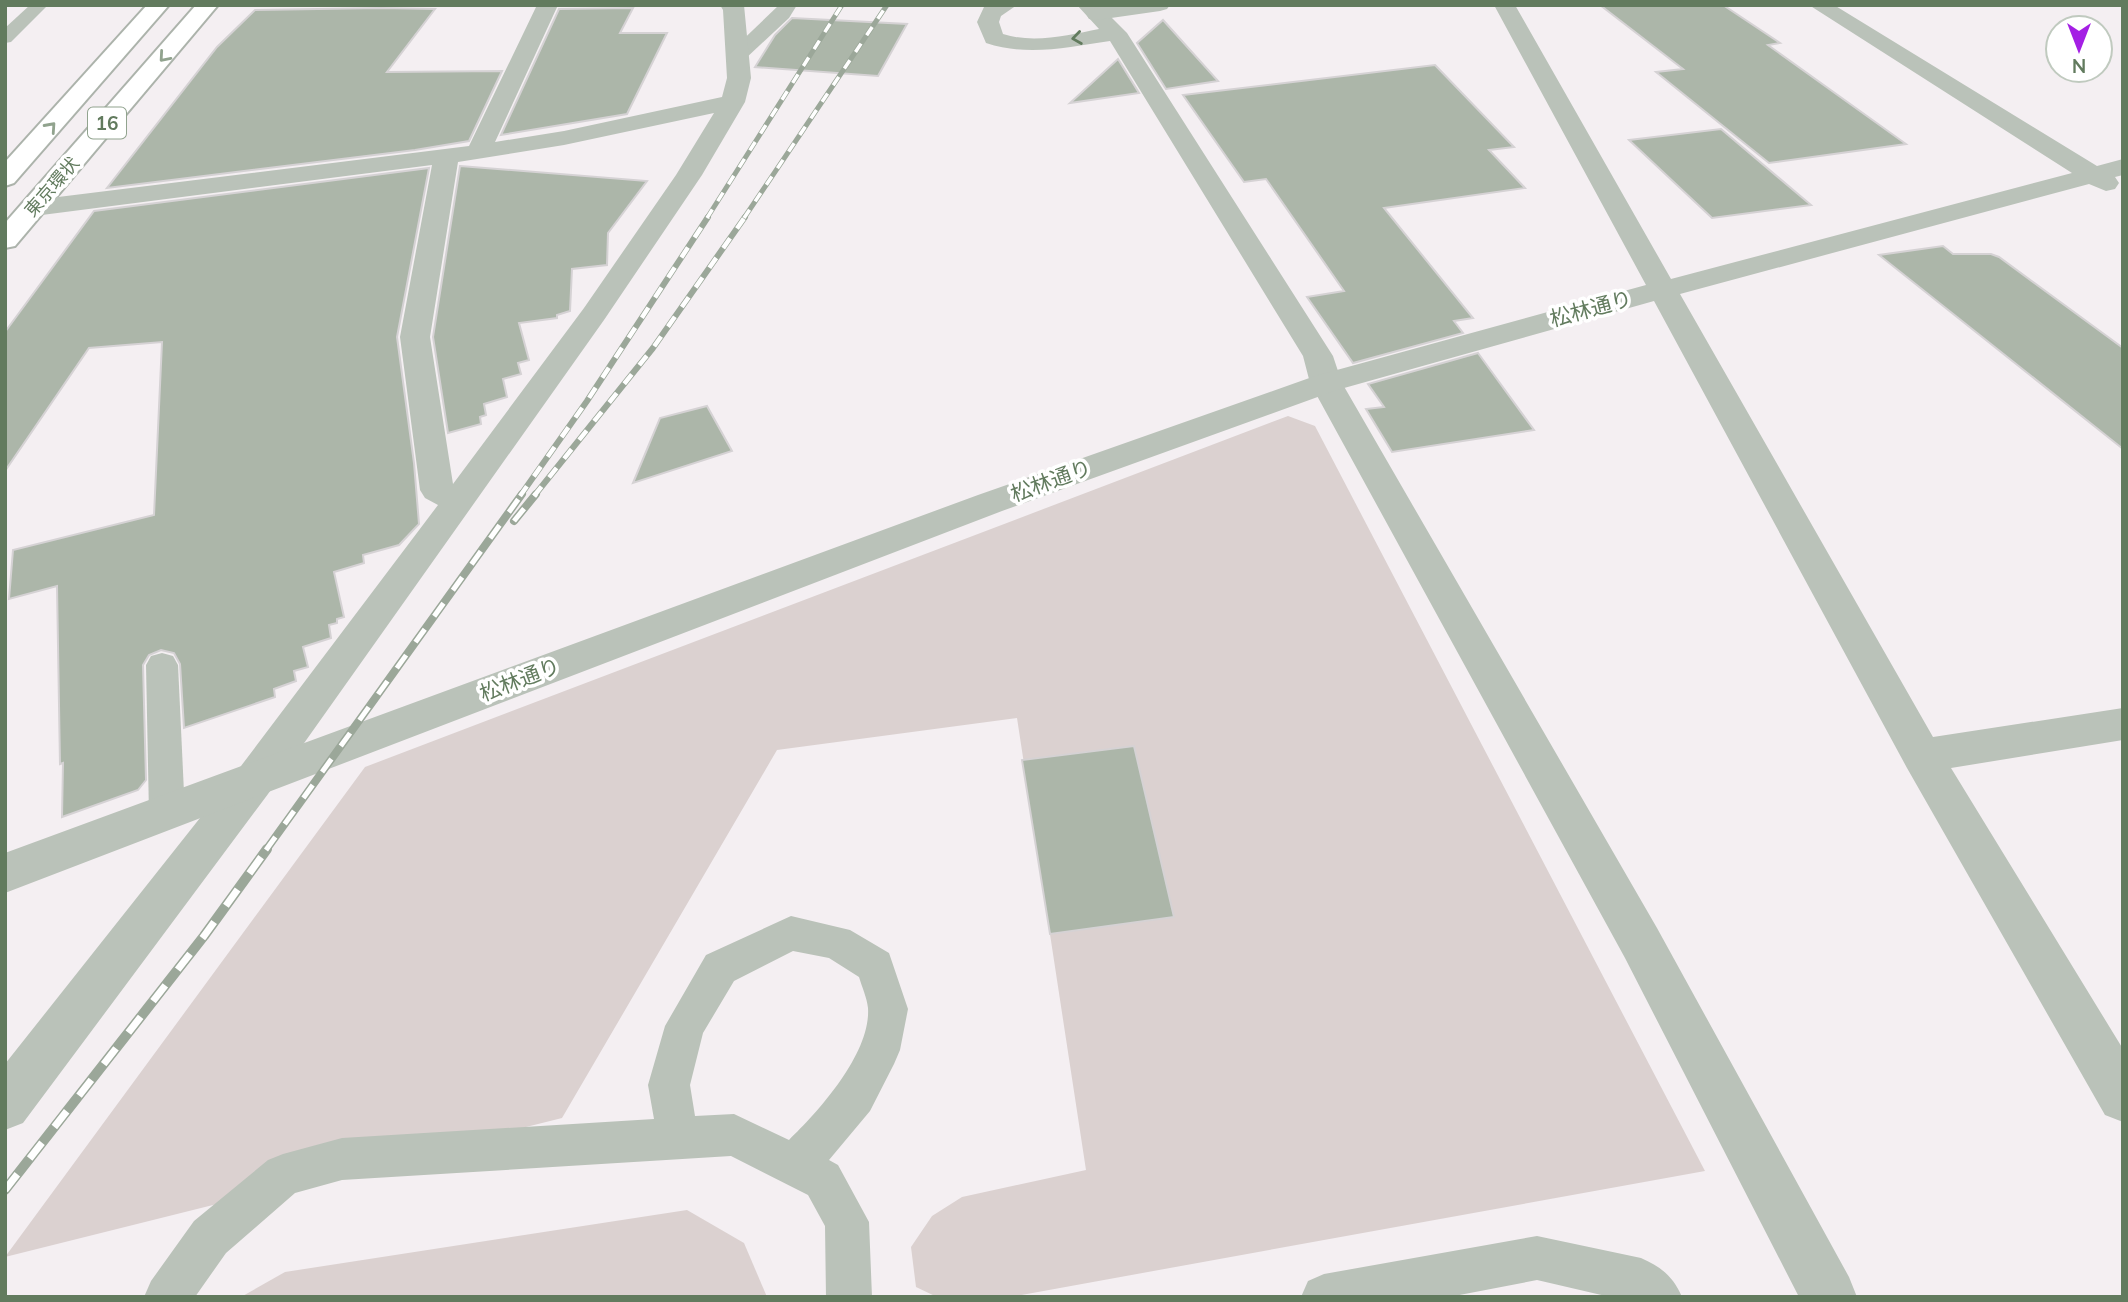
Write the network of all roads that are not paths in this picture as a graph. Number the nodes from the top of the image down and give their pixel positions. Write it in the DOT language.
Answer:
graph roads {
  1 [pos="40,5"];
  2 [pos="159,5"];
  3 [pos="208,5"];
  4 [pos="548,5"];
  5 [pos="730,5"];
  6 [pos="788,5"];
  7 [pos="1007,5"];
  8 [pos="1160,5"];
  9 [pos="1504,5"];
  10 [pos="1819,5"];
  11 [pos="1092,10"];
  12 [pos="1116,33"];
  13 [pos="5,38"];
  14 [pos="738,55"];
  15 [pos="733,102"];
  16 [pos="478,152"];
  17 [pos="446,157"];
  18 [pos="2123,167"];
  19 [pos="2093,175"];
  20 [pos="5,177"];
  21 [pos="2123,194"];
  22 [pos="34,208"];
  23 [pos="5,240"];
  24 [pos="1661,290"];
  25 [pos="1326,383"];
  26 [pos="459,502"];
  27 [pos="162,665"];
  28 [pos="2123,724"];
  29 [pos="1922,756"];
  30 [pos="253,782"];
  31 [pos="167,814"];
  32 [pos="5,873"];
  33 [pos="2123,1097"];
  34 [pos="5,1105"];
  35 [pos="677,1139"];
  36 [pos="794,1166"];
  37 [pos="167,1297"];
  38 [pos="849,1297"];
  39 [pos="1324,1297"];
  40 [pos="1659,1297"];
  41 [pos="1829,1297"];
  1 -- 13 [label="lane"];
  20 -- 2 [label="highway, 東京環状 / 16, one-way"];
  3 -- 22 [label="highway, 東京環状 / 16, one-way"];
  4 -- 16 [label="street"];
  5 -- 14 [label="street"];
  6 -- 14 [label="lane"];
  12 -- 7 [label="street, one-way"];
  8 -- 11 [label="street"];
  9 -- 24 [label="street"];
  10 -- 19 [label="street"];
  11 -- 12 [label="street"];
  12 -- 25 [label="street"];
  14 -- 15 [label="street"];
  15 -- 16 [label="street"];
  15 -- 26 [label="street"];
  16 -- 17 [label="street"];
  17 -- 22 [label="street"];
  17 -- 26 [label="street"];
  18 -- 19 [label="street, 松林通り"];
  19 -- 21 [label="street"];
  19 -- 24 [label="street, 松林通り"];
  22 -- 23 [label="highway, 東京環状 / 16"];
  24 -- 25 [label="street, 松林通り"];
  24 -- 29 [label="street"];
  25 -- 30 [label="street, 松林通り"];
  25 -- 41 [label="street"];
  26 -- 30 [label="street"];
  27 -- 31 [label="lane"];
  28 -- 29 [label="street"];
  29 -- 33 [label="street"];
  30 -- 31 [label="street, 松林通り"];
  30 -- 34 [label="street"];
  31 -- 32 [label="street, 松林通り"];
  35 -- 36 [label="lane"];
  35 -- 36 [label="lane"];
  35 -- 37 [label="lane"];
  36 -- 38 [label="lane"];
  39 -- 40 [label="lane"];
}
